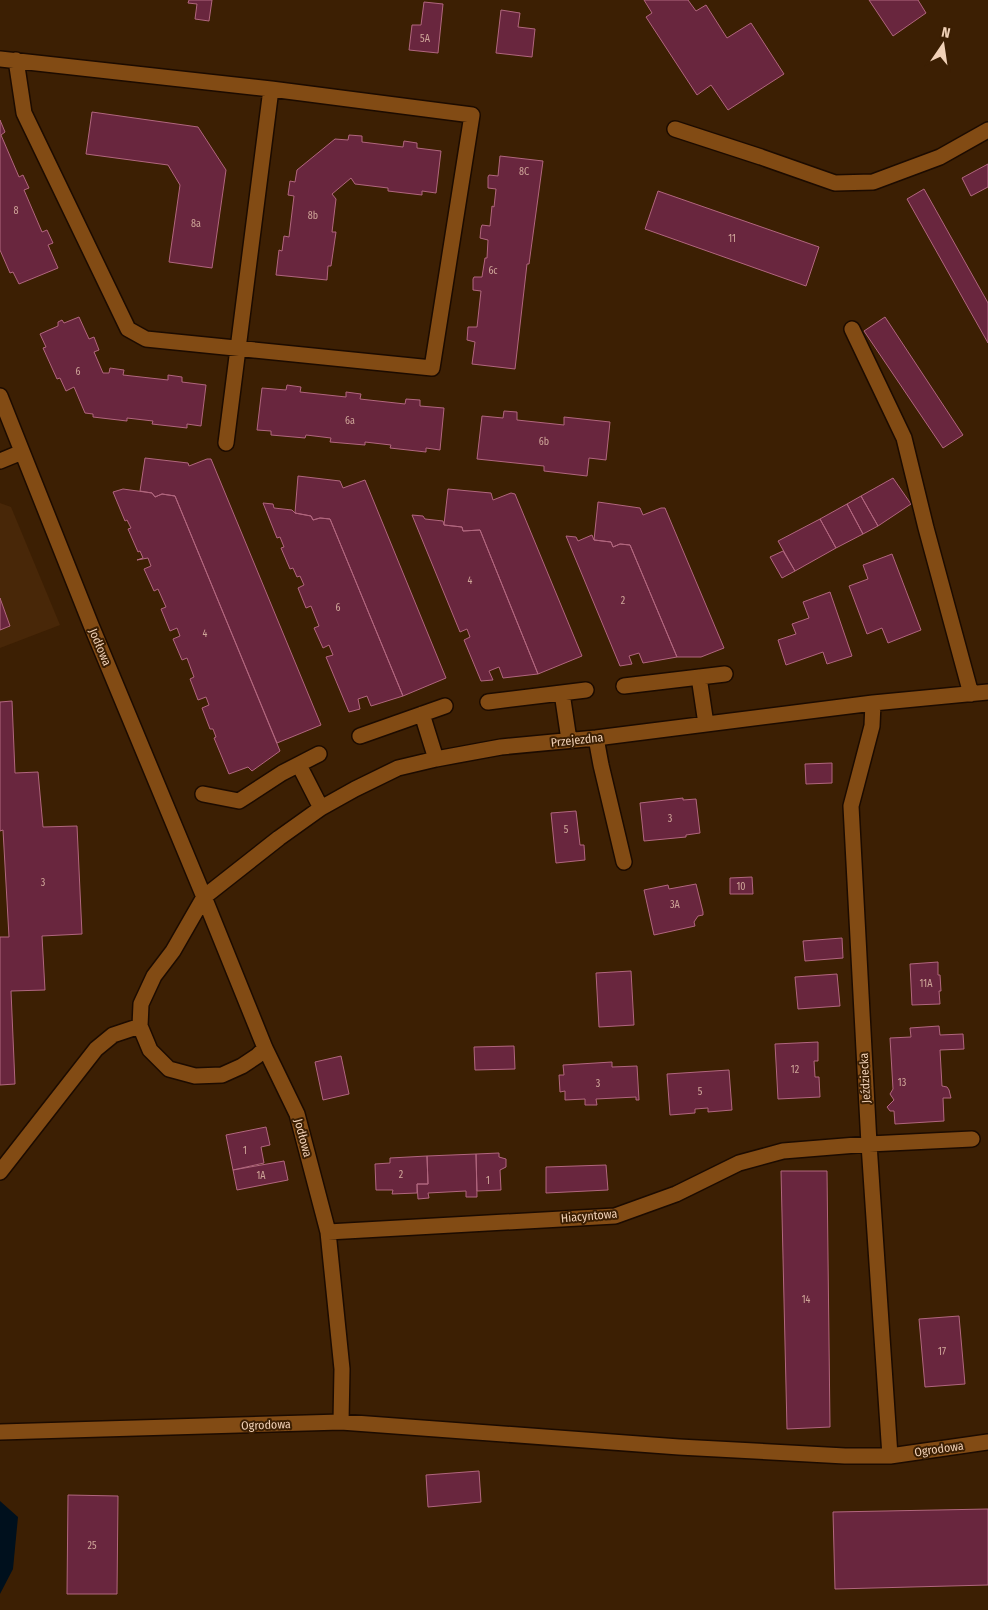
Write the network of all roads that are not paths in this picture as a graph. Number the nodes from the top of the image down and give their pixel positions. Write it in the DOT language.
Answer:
graph roads {
  1 [pos="0,59"];
  2 [pos="16,60"];
  3 [pos="272,90"];
  4 [pos="675,130"];
  5 [pos="988,130"];
  6 [pos="852,329"];
  7 [pos="237,348"];
  8 [pos="0,396"];
  9 [pos="226,443"];
  10 [pos="22,452"];
  11 [pos="0,461"];
  12 [pos="725,674"];
  13 [pos="699,676"];
  14 [pos="624,686"];
  15 [pos="586,690"];
  16 [pos="988,692"];
  17 [pos="562,693"];
  18 [pos="971,694"];
  19 [pos="488,702"];
  20 [pos="874,703"];
  21 [pos="446,706"];
  22 [pos="422,714"];
  23 [pos="706,724"];
  24 [pos="360,736"];
  25 [pos="596,738"];
  26 [pos="570,740"];
  27 [pos="319,754"];
  28 [pos="436,758"];
  29 [pos="298,765"];
  30 [pos="203,794"];
  31 [pos="321,808"];
  32 [pos="624,862"];
  33 [pos="204,896"];
  34 [pos="140,1026"];
  35 [pos="265,1048"];
  36 [pos="972,1139"];
  37 [pos="869,1144"];
  38 [pos="0,1172"];
  39 [pos="328,1232"];
  40 [pos="341,1422"];
  41 [pos="0,1432"];
  42 [pos="988,1442"];
  43 [pos="890,1456"];
  1 -- 2 [label="street"];
  2 -- 3 [label="street"];
  2 -- 7 [label="street"];
  3 -- 7 [label="street"];
  3 -- 7 [label="street"];
  4 -- 5 [label="street"];
  6 -- 18 [label="street"];
  7 -- 9 [label="street"];
  8 -- 10 [label="street, Jodłowa"];
  10 -- 11 [label="street"];
  10 -- 33 [label="street, Jodłowa"];
  12 -- 13 [label="street"];
  13 -- 14 [label="street"];
  13 -- 23 [label="street"];
  15 -- 17 [label="street"];
  16 -- 18 [label="street, Przejezdna"];
  17 -- 19 [label="street"];
  17 -- 26 [label="street"];
  18 -- 20 [label="street, Przejezdna"];
  20 -- 23 [label="street, Przejezdna"];
  20 -- 37 [label="street, Jeździecka"];
  21 -- 22 [label="street"];
  22 -- 24 [label="street"];
  22 -- 28 [label="street"];
  23 -- 25 [label="street, Przejezdna"];
  25 -- 26 [label="street, Przejezdna"];
  25 -- 32 [label="street"];
  26 -- 28 [label="street, Przejezdna"];
  27 -- 29 [label="street"];
  28 -- 31 [label="street, Przejezdna"];
  29 -- 30 [label="street"];
  29 -- 31 [label="street"];
  31 -- 33 [label="street, Przejezdna"];
  33 -- 34 [label="street"];
  33 -- 35 [label="street, Jodłowa"];
  34 -- 35 [label="street"];
  34 -- 38 [label="street"];
  35 -- 39 [label="street, Jodłowa"];
  36 -- 37 [label="street, Hiacyntowa"];
  37 -- 39 [label="street, Hiacyntowa"];
  37 -- 43 [label="street, Jeździecka"];
  39 -- 40 [label="street"];
  40 -- 41 [label="street, Ogrodowa"];
  40 -- 43 [label="street, Ogrodowa"];
  42 -- 43 [label="street, Ogrodowa"];
}
